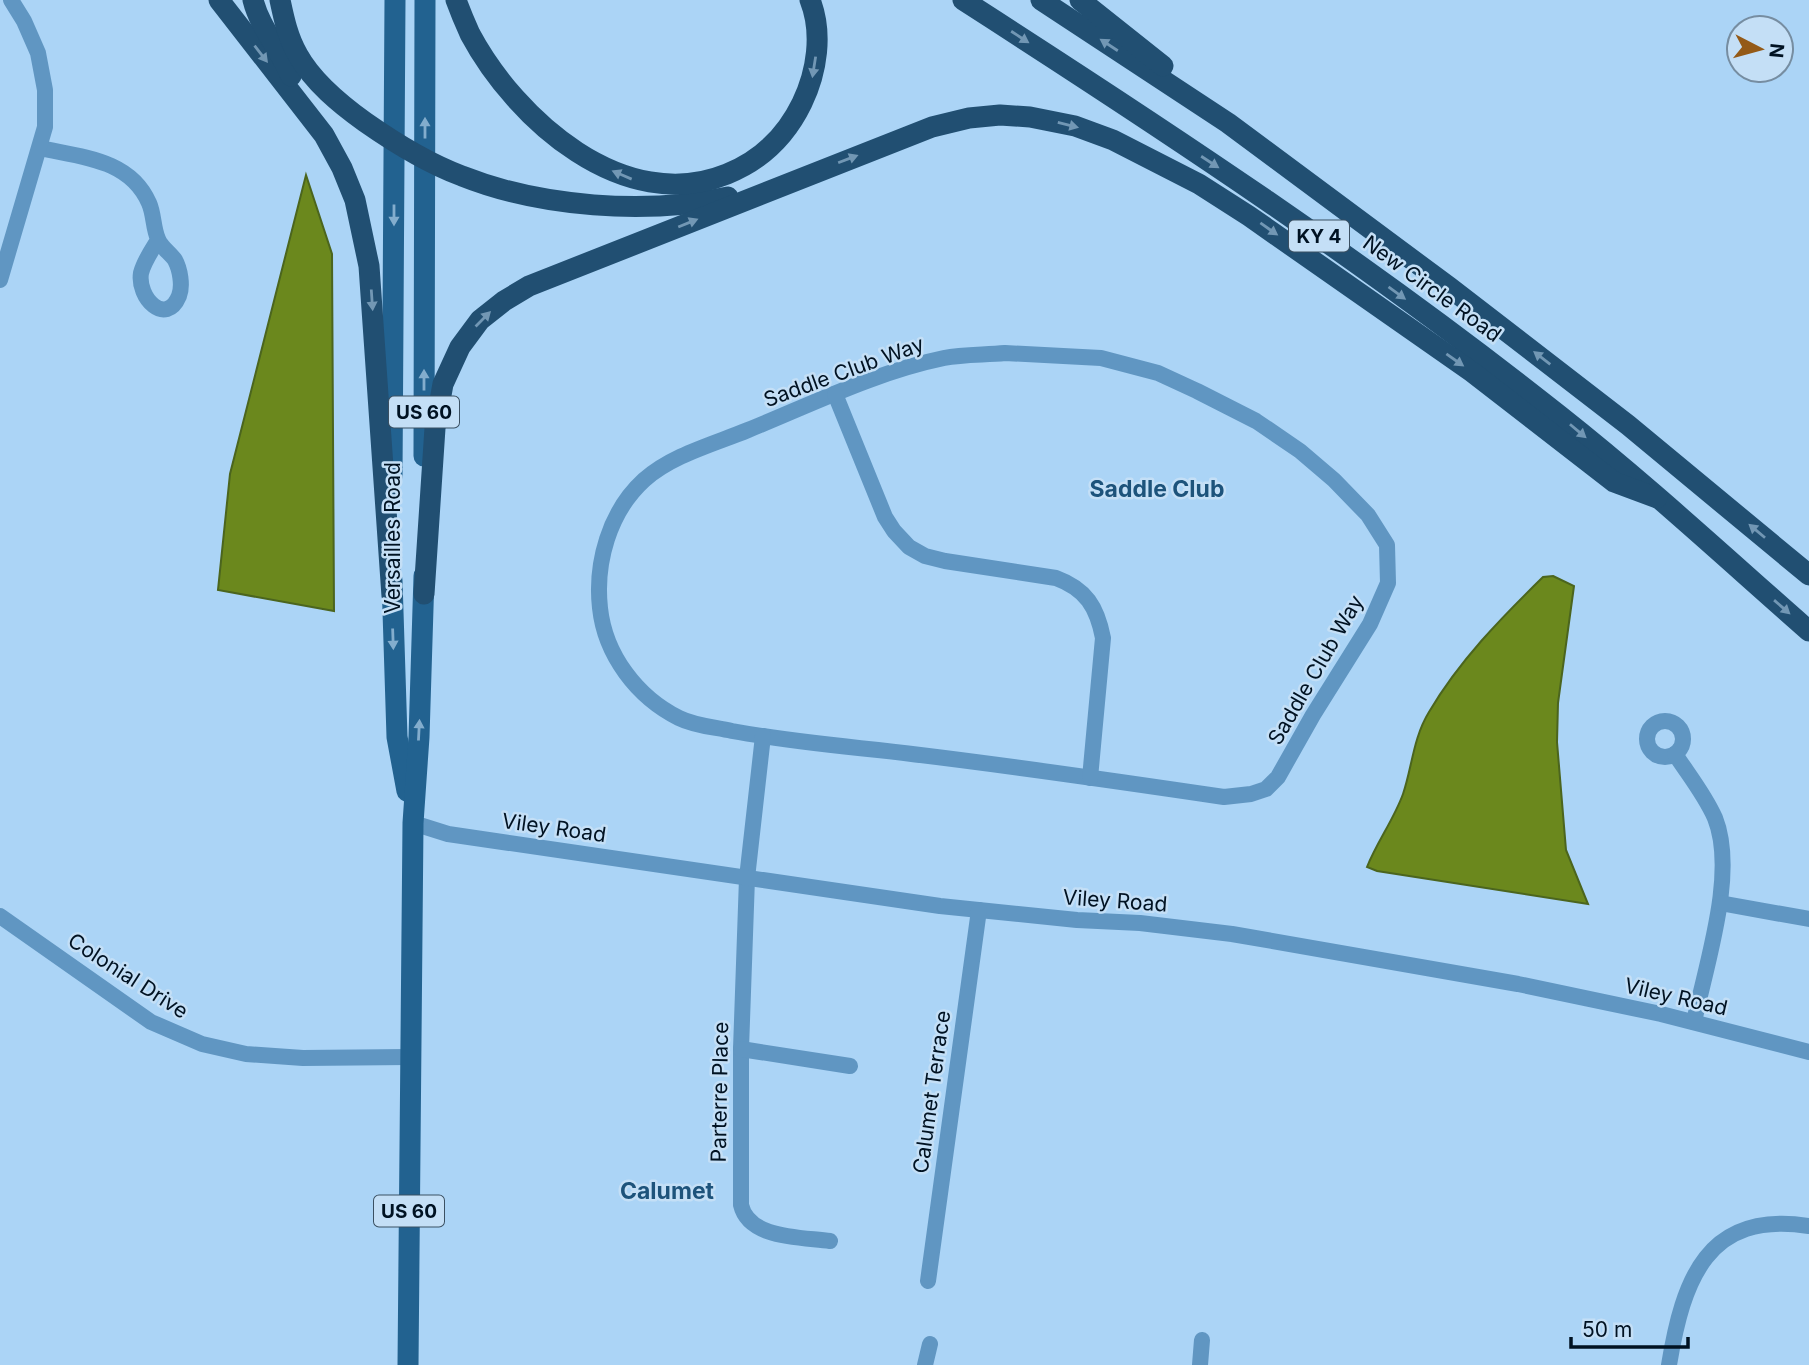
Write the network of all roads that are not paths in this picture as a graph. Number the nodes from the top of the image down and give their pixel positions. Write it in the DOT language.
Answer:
graph roads {
  1 [pos="11,0"];
  2 [pos="219,0"];
  3 [pos="253,0"];
  4 [pos="280,0"];
  5 [pos="395,0"];
  6 [pos="425,0"];
  7 [pos="456,0"];
  8 [pos="810,0"];
  9 [pos="963,0"];
  10 [pos="1041,0"];
  11 [pos="1080,0"];
  12 [pos="304,109"];
  13 [pos="1228,123"];
  14 [pos="40,148"];
  15 [pos="785,184"];
  16 [pos="158,240"];
  17 [pos="0,280"];
  18 [pos="835,394"];
  19 [pos="1657,498"];
  20 [pos="1809,575"];
  21 [pos="424,594"];
  22 [pos="392,596"];
  23 [pos="1809,631"];
  24 [pos="763,736"];
  25 [pos="1675,754"];
  26 [pos="1090,778"];
  27 [pos="412,823"];
  28 [pos="747,877"];
  29 [pos="1720,903"];
  30 [pos="979,910"];
  31 [pos="0,916"];
  32 [pos="1809,919"];
  33 [pos="1694,1022"];
  34 [pos="741,1049"];
  35 [pos="1809,1052"];
  36 [pos="409,1057"];
  37 [pos="850,1066"];
  38 [pos="1809,1226"];
  39 [pos="830,1241"];
  40 [pos="928,1281"];
  41 [pos="1202,1340"];
  42 [pos="930,1344"];
  43 [pos="408,1365"];
  44 [pos="925,1365"];
  45 [pos="1200,1365"];
  46 [pos="1669,1365"];
  1 -- 14 [label="street"];
  2 -- 12 [label="highway, one-way"];
  3 -- 12 [label="highway"];
  4 -- 15 [label="highway"];
  5 -- 22 [label="main road, Versailles Road / US 60, one-way"];
  21 -- 6 [label="main road, Versailles Road / US 60, one-way"];
  8 -- 7 [label="highway, one-way"];
  9 -- 19 [label="highway, New Circle Road / KY 4, one-way"];
  13 -- 10 [label="highway, New Circle Road / KY 4, one-way"];
  11 -- 13 [label="highway"];
  12 -- 22 [label="highway, one-way"];
  20 -- 13 [label="highway, New Circle Road / KY 4, one-way"];
  14 -- 16 [label="street"];
  14 -- 17 [label="street"];
  15 -- 19 [label="highway, one-way"];
  21 -- 15 [label="highway, one-way"];
  18 -- 24 [label="street, Saddle Club Way"];
  18 -- 26 [label="street"];
  18 -- 26 [label="street, Saddle Club Way"];
  19 -- 23 [label="highway, New Circle Road / KY 4, one-way"];
  27 -- 21 [label="main road, Versailles Road / US 60, one-way"];
  22 -- 27 [label="main road, Versailles Road / US 60, one-way"];
  24 -- 26 [label="street, Saddle Club Way"];
  24 -- 28 [label="street"];
  25 -- 29 [label="street"];
  27 -- 28 [label="street, Viley Road"];
  27 -- 36 [label="main road, Versailles Road / US 60"];
  28 -- 30 [label="street, Viley Road"];
  28 -- 34 [label="street, Parterre Place"];
  29 -- 32 [label="street"];
  29 -- 33 [label="street"];
  30 -- 33 [label="street, Viley Road"];
  30 -- 40 [label="street, Calumet Terrace"];
  31 -- 36 [label="street, Colonial Drive"];
  33 -- 35 [label="street, Viley Road"];
  34 -- 37 [label="street"];
  34 -- 39 [label="street, Parterre Place"];
  36 -- 43 [label="main road, Versailles Road / US 60"];
  38 -- 46 [label="street"];
  41 -- 45 [label="street"];
  42 -- 44 [label="street"];
}
